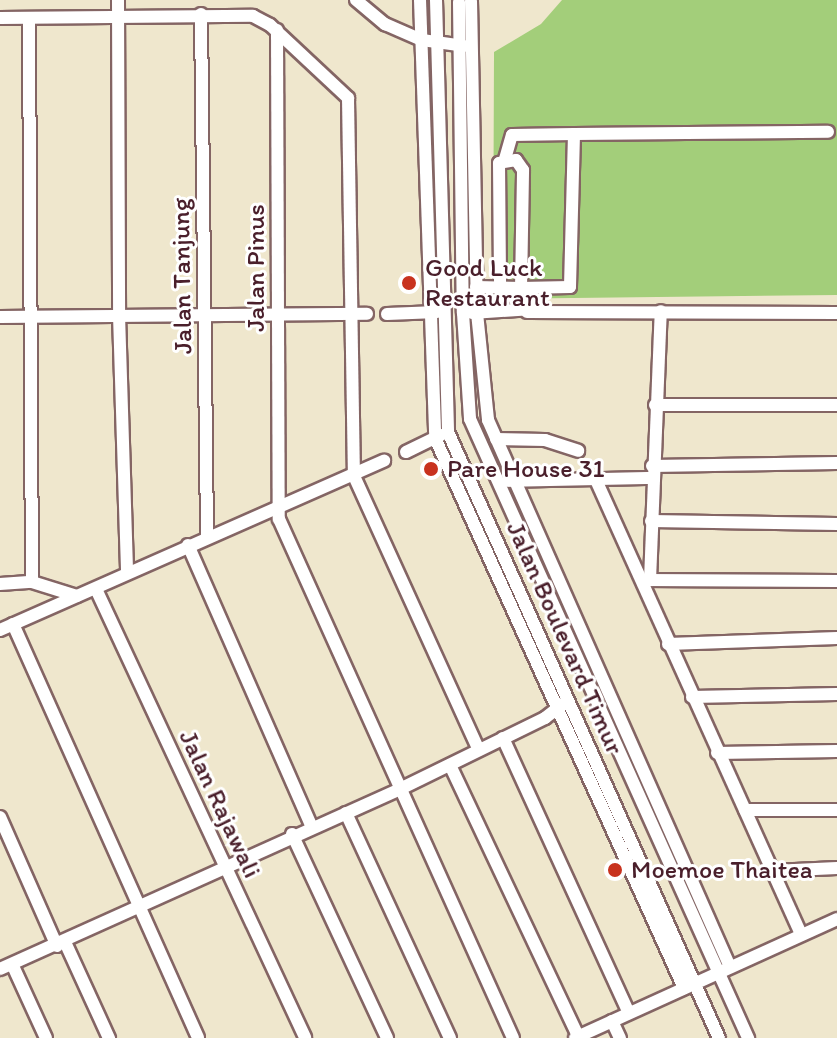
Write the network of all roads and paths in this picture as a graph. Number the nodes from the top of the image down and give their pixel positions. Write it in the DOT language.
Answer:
graph roads {
  1 [pos="118,0"];
  2 [pos="356,0"];
  3 [pos="420,0"];
  4 [pos="436,0"];
  5 [pos="468,1"];
  6 [pos="201,14"];
  7 [pos="119,16"];
  8 [pos="0,18"];
  9 [pos="29,18"];
  10 [pos="277,30"];
  11 [pos="422,40"];
  12 [pos="437,44"];
  13 [pos="465,46"];
  14 [pos="828,132"];
  15 [pos="574,134"];
  16 [pos="505,159"];
  17 [pos="500,286"];
  18 [pos="476,287"];
  19 [pos="521,288"];
  20 [pos="661,311"];
  21 [pos="431,312"];
  22 [pos="445,312"];
  23 [pos="463,313"];
  24 [pos="477,313"];
  25 [pos="837,313"];
  26 [pos="349,314"];
  27 [pos="367,314"];
  28 [pos="387,314"];
  29 [pos="119,315"];
  30 [pos="278,315"];
  31 [pos="31,316"];
  32 [pos="204,316"];
  33 [pos="0,317"];
  34 [pos="655,405"];
  35 [pos="837,405"];
  36 [pos="448,432"];
  37 [pos="435,438"];
  38 [pos="496,439"];
  39 [pos="578,451"];
  40 [pos="406,452"];
  41 [pos="384,461"];
  42 [pos="837,463"];
  43 [pos="652,472"];
  44 [pos="354,476"];
  45 [pos="596,480"];
  46 [pos="497,481"];
  47 [pos="512,481"];
  48 [pos="277,506"];
  49 [pos="651,521"];
  50 [pos="837,524"];
  51 [pos="207,536"];
  52 [pos="188,545"];
  53 [pos="127,571"];
  54 [pos="645,580"];
  55 [pos="837,581"];
  56 [pos="32,582"];
  57 [pos="0,584"];
  58 [pos="96,589"];
  59 [pos="77,596"];
  60 [pos="13,624"];
  61 [pos="0,630"];
  62 [pos="837,638"];
  63 [pos="668,644"];
  64 [pos="837,694"];
  65 [pos="692,697"];
  66 [pos="564,712"];
  67 [pos="503,738"];
  68 [pos="479,750"];
  69 [pos="837,751"];
  70 [pos="717,753"];
  71 [pos="450,765"];
  72 [pos="398,790"];
  73 [pos="745,810"];
  74 [pos="837,810"];
  75 [pos="346,813"];
  76 [pos="0,817"];
  77 [pos="311,825"];
  78 [pos="292,834"];
  79 [pos="670,848"];
  80 [pos="226,867"];
  81 [pos="837,868"];
  82 [pos="773,871"];
  83 [pos="138,907"];
  84 [pos="837,919"];
  85 [pos="801,933"];
  86 [pos="61,944"];
  87 [pos="7,967"];
  88 [pos="724,969"];
  89 [pos="687,985"];
  90 [pos="627,1009"];
  91 [pos="612,1021"];
  92 [pos="575,1035"];
  93 [pos="46,1038"];
  94 [pos="109,1038"];
  95 [pos="198,1038"];
  96 [pos="305,1038"];
  97 [pos="387,1038"];
  98 [pos="450,1038"];
  99 [pos="513,1038"];
  100 [pos="563,1038"];
  101 [pos="620,1038"];
  102 [pos="719,1038"];
  103 [pos="748,1038"];
  1 -- 7 [label="street"];
  2 -- 11 [label="street"];
  3 -- 11 [label="street"];
  4 -- 5 [label="street"];
  4 -- 12 [label="street, Jalan Boulevard Timur"];
  5 -- 13 [label="street, Jalan Boulevard Timur"];
  6 -- 7 [label="street"];
  6 -- 10 [label="street"];
  6 -- 32 [label="street, Jalan Tanjung"];
  7 -- 9 [label="street"];
  7 -- 29 [label="street"];
  8 -- 9 [label="street"];
  9 -- 31 [label="street"];
  10 -- 26 [label="street"];
  10 -- 30 [label="street, Jalan Pinus"];
  11 -- 12 [label="street"];
  11 -- 21 [label="street"];
  12 -- 13 [label="street"];
  12 -- 22 [label="street, Jalan Boulevard Timur"];
  13 -- 18 [label="street, Jalan Boulevard Timur"];
  13 -- 23 [label="street, Jalan Boulevard Timur"];
  14 -- 15 [label="street"];
  15 -- 16 [label="street"];
  15 -- 19 [label="street"];
  16 -- 17 [label="street"];
  16 -- 19 [label="street"];
  17 -- 18 [label="street"];
  17 -- 19 [label="street"];
  18 -- 24 [label="street, Jalan Boulevard Timur"];
  20 -- 24 [label="street"];
  20 -- 25 [label="street"];
  20 -- 34 [label="street"];
  21 -- 22 [label="street"];
  21 -- 28 [label="street"];
  21 -- 37 [label="street"];
  22 -- 23 [label="street"];
  22 -- 36 [label="street, Jalan Boulevard Timur"];
  23 -- 24 [label="street"];
  23 -- 46 [label="street, Jalan Boulevard Timur"];
  24 -- 38 [label="street, Jalan Boulevard Timur"];
  26 -- 27 [label="street"];
  26 -- 30 [label="street"];
  26 -- 44 [label="street"];
  29 -- 31 [label="street"];
  29 -- 32 [label="street"];
  29 -- 53 [label="street"];
  30 -- 32 [label="street"];
  30 -- 48 [label="street, Jalan Pinus"];
  31 -- 33 [label="street"];
  31 -- 56 [label="street"];
  32 -- 51 [label="street, Jalan Tanjung"];
  34 -- 35 [label="street"];
  34 -- 43 [label="street"];
  36 -- 37 [label="street"];
  36 -- 66 [label="street, Jalan Boulevard Timur"];
  37 -- 40 [label="street"];
  37 -- 66 [label="street"];
  38 -- 39 [label="street"];
  38 -- 47 [label="street, Jalan Boulevard Timur"];
  41 -- 44 [label="street"];
  42 -- 43 [label="street"];
  43 -- 45 [label="street"];
  43 -- 49 [label="street"];
  44 -- 48 [label="street"];
  44 -- 68 [label="street"];
  45 -- 47 [label="street"];
  45 -- 54 [label="street"];
  46 -- 47 [label="street"];
  46 -- 79 [label="street, Jalan Boulevard Timur"];
  47 -- 79 [label="street, Jalan Boulevard Timur"];
  48 -- 51 [label="street"];
  48 -- 72 [label="street, Jalan Pinus"];
  49 -- 50 [label="street"];
  49 -- 54 [label="street"];
  51 -- 52 [label="street"];
  52 -- 53 [label="street"];
  52 -- 77 [label="street"];
  53 -- 58 [label="street"];
  54 -- 55 [label="street"];
  54 -- 63 [label="street"];
  56 -- 57 [label="street"];
  56 -- 59 [label="street"];
  58 -- 59 [label="street"];
  58 -- 80 [label="street, Jalan Rajawali"];
  59 -- 60 [label="street"];
  60 -- 61 [label="street"];
  60 -- 83 [label="street"];
  62 -- 63 [label="street"];
  63 -- 65 [label="street"];
  64 -- 65 [label="street"];
  65 -- 70 [label="street"];
  66 -- 67 [label="street"];
  66 -- 89 [label="street, Jalan Boulevard Timur"];
  67 -- 68 [label="street"];
  67 -- 90 [label="street"];
  68 -- 71 [label="street"];
  69 -- 70 [label="street"];
  70 -- 73 [label="street"];
  71 -- 72 [label="street"];
  71 -- 92 [label="street"];
  72 -- 75 [label="street"];
  72 -- 99 [label="street, Jalan Pinus"];
  73 -- 74 [label="street"];
  73 -- 82 [label="street"];
  75 -- 77 [label="street"];
  75 -- 98 [label="street"];
  76 -- 86 [label="street"];
  77 -- 78 [label="street"];
  78 -- 80 [label="street"];
  78 -- 97 [label="street"];
  79 -- 88 [label="street, Jalan Boulevard Timur"];
  80 -- 83 [label="street"];
  80 -- 96 [label="street, Jalan Rajawali"];
  81 -- 82 [label="street"];
  82 -- 85 [label="street"];
  83 -- 86 [label="street"];
  83 -- 95 [label="street"];
  84 -- 85 [label="street"];
  85 -- 88 [label="street"];
  86 -- 87 [label="street"];
  86 -- 94 [label="street"];
  87 -- 93 [label="street"];
  88 -- 89 [label="street"];
  88 -- 103 [label="street, Jalan Boulevard Timur"];
  89 -- 90 [label="street"];
  89 -- 91 [label="street"];
  89 -- 102 [label="street, Jalan Boulevard Timur"];
  90 -- 92 [label="street"];
  91 -- 92 [label="street"];
  91 -- 101 [label="street"];
  92 -- 100 [label="street"];
}
